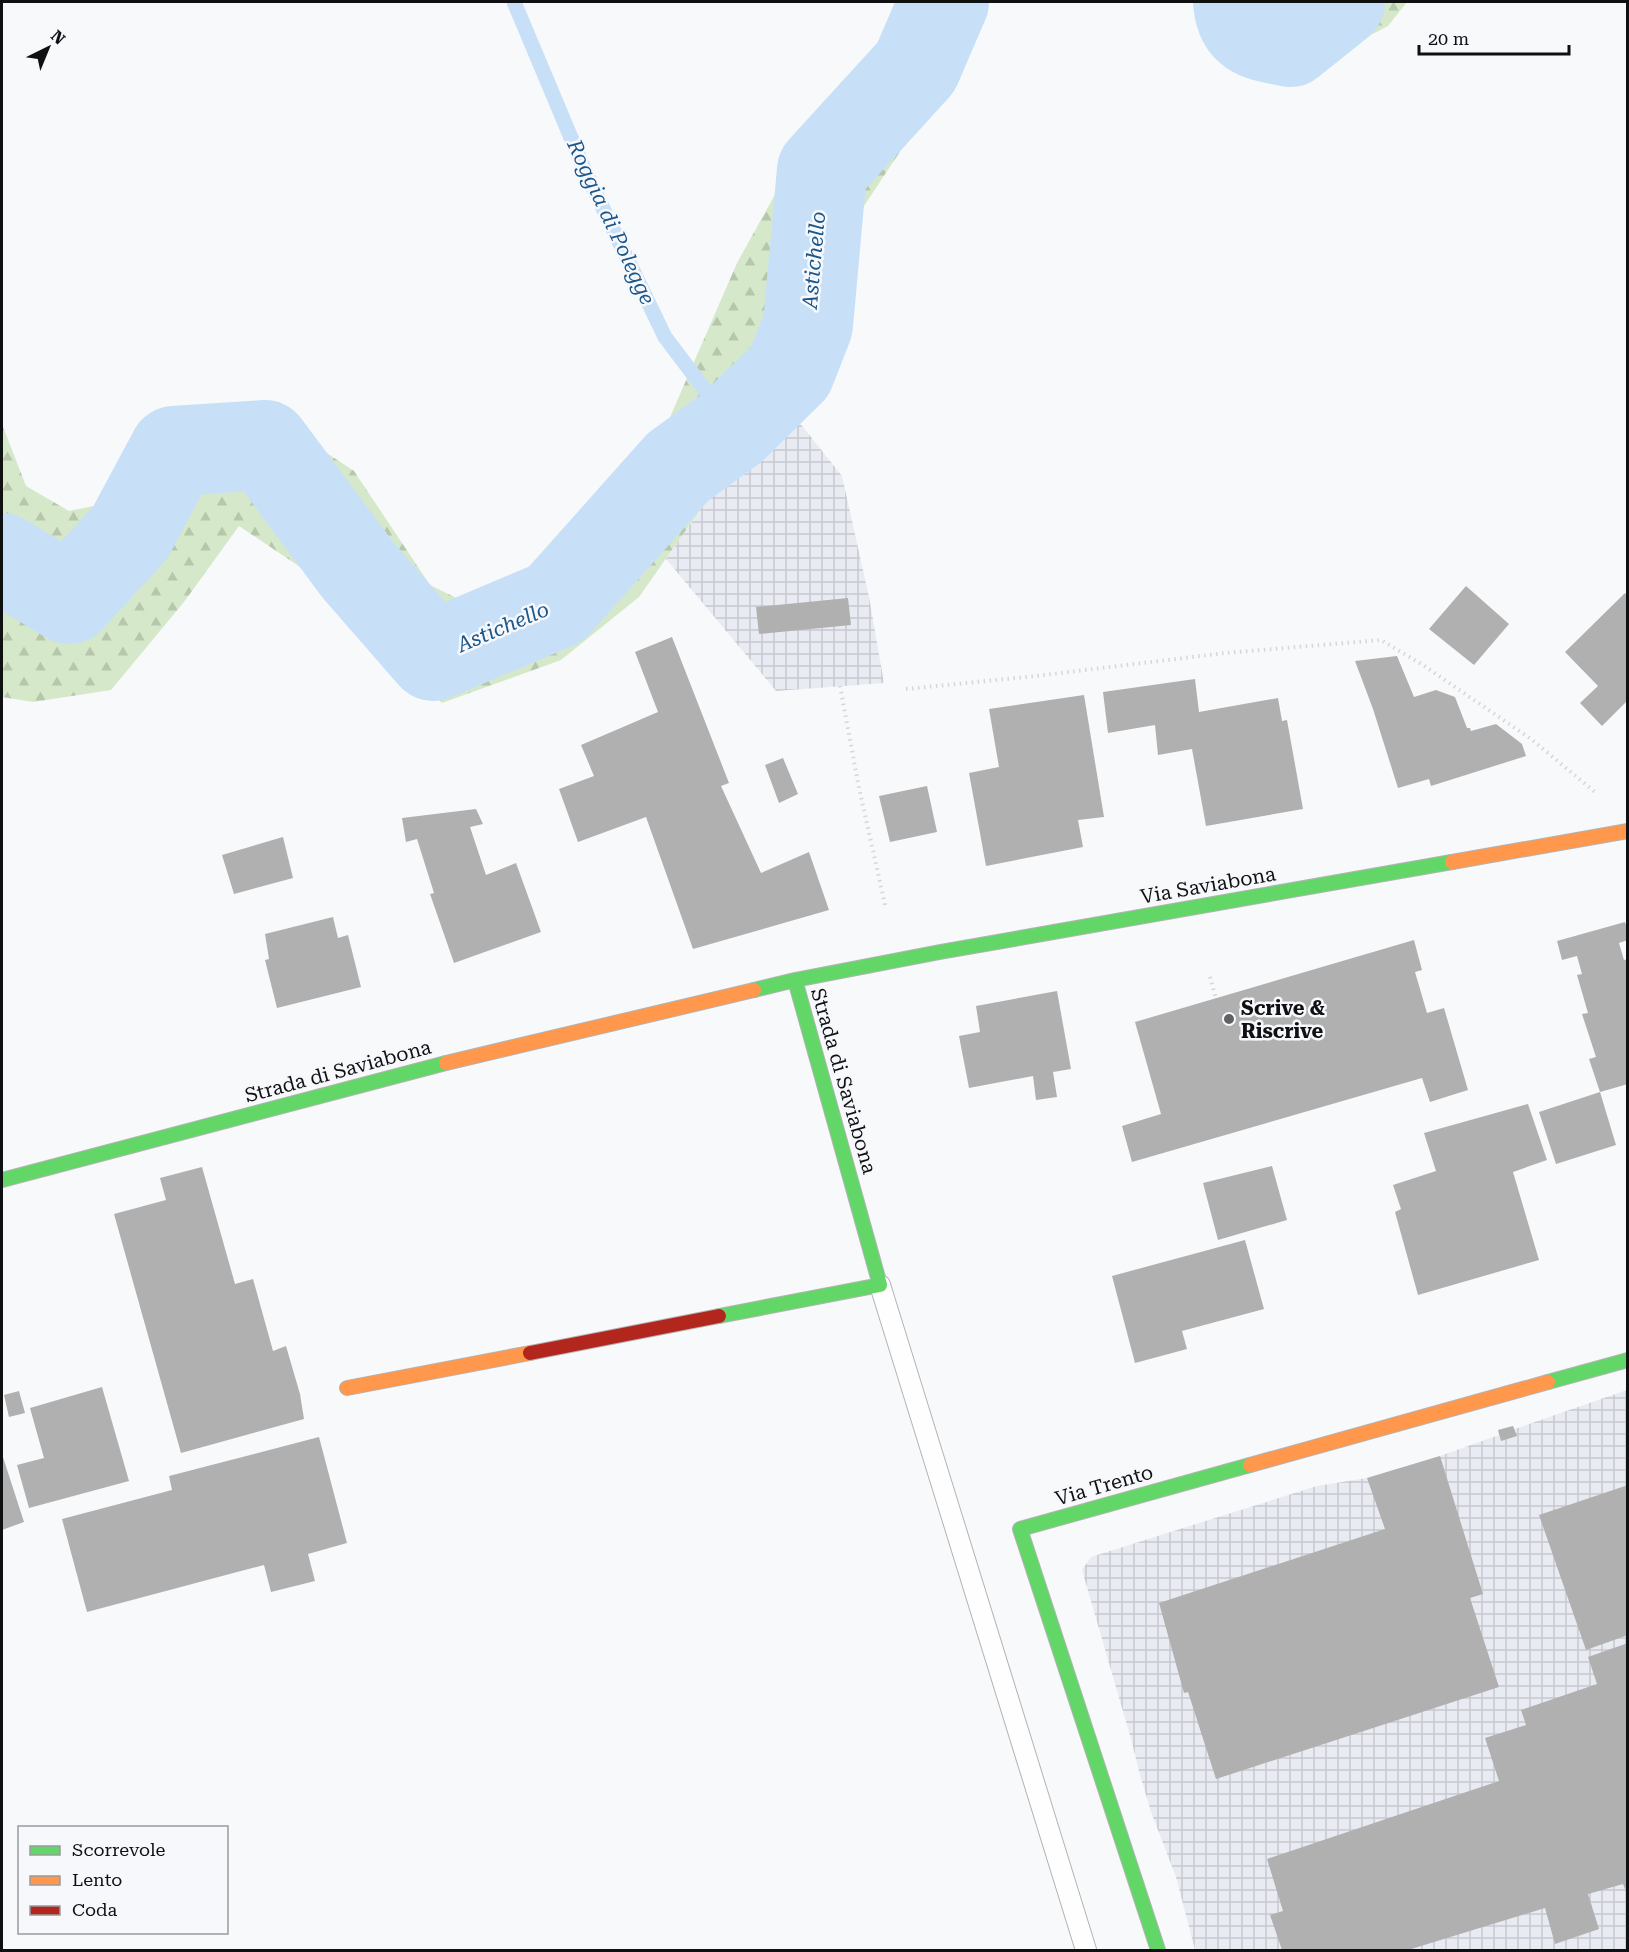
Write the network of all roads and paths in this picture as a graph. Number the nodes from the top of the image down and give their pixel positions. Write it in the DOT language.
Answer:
graph roads {
  1 [pos="840,686"];
  2 [pos="906,688"];
  3 [pos="1601,798"];
  4 [pos="1628,831"];
  5 [pos="886,909"];
  6 [pos="1210,977"];
  7 [pos="795,980"];
  8 [pos="1216,999"];
  9 [pos="2,1180"];
  10 [pos="880,1285"];
  11 [pos="1628,1359"];
  12 [pos="346,1388"];
  13 [pos="1086,1950"];
  14 [pos="1158,1950"];
  1 -- 5 [label="path"];
  2 -- 3 [label="path"];
  4 -- 7 [label="street, Via Saviabona"];
  6 -- 8 [label="path"];
  7 -- 9 [label="street, Strada di Saviabona"];
  7 -- 10 [label="street, Strada di Saviabona"];
  10 -- 12 [label="street"];
  10 -- 13 [label="lane"];
  11 -- 14 [label="street, Via Trento"];
}
